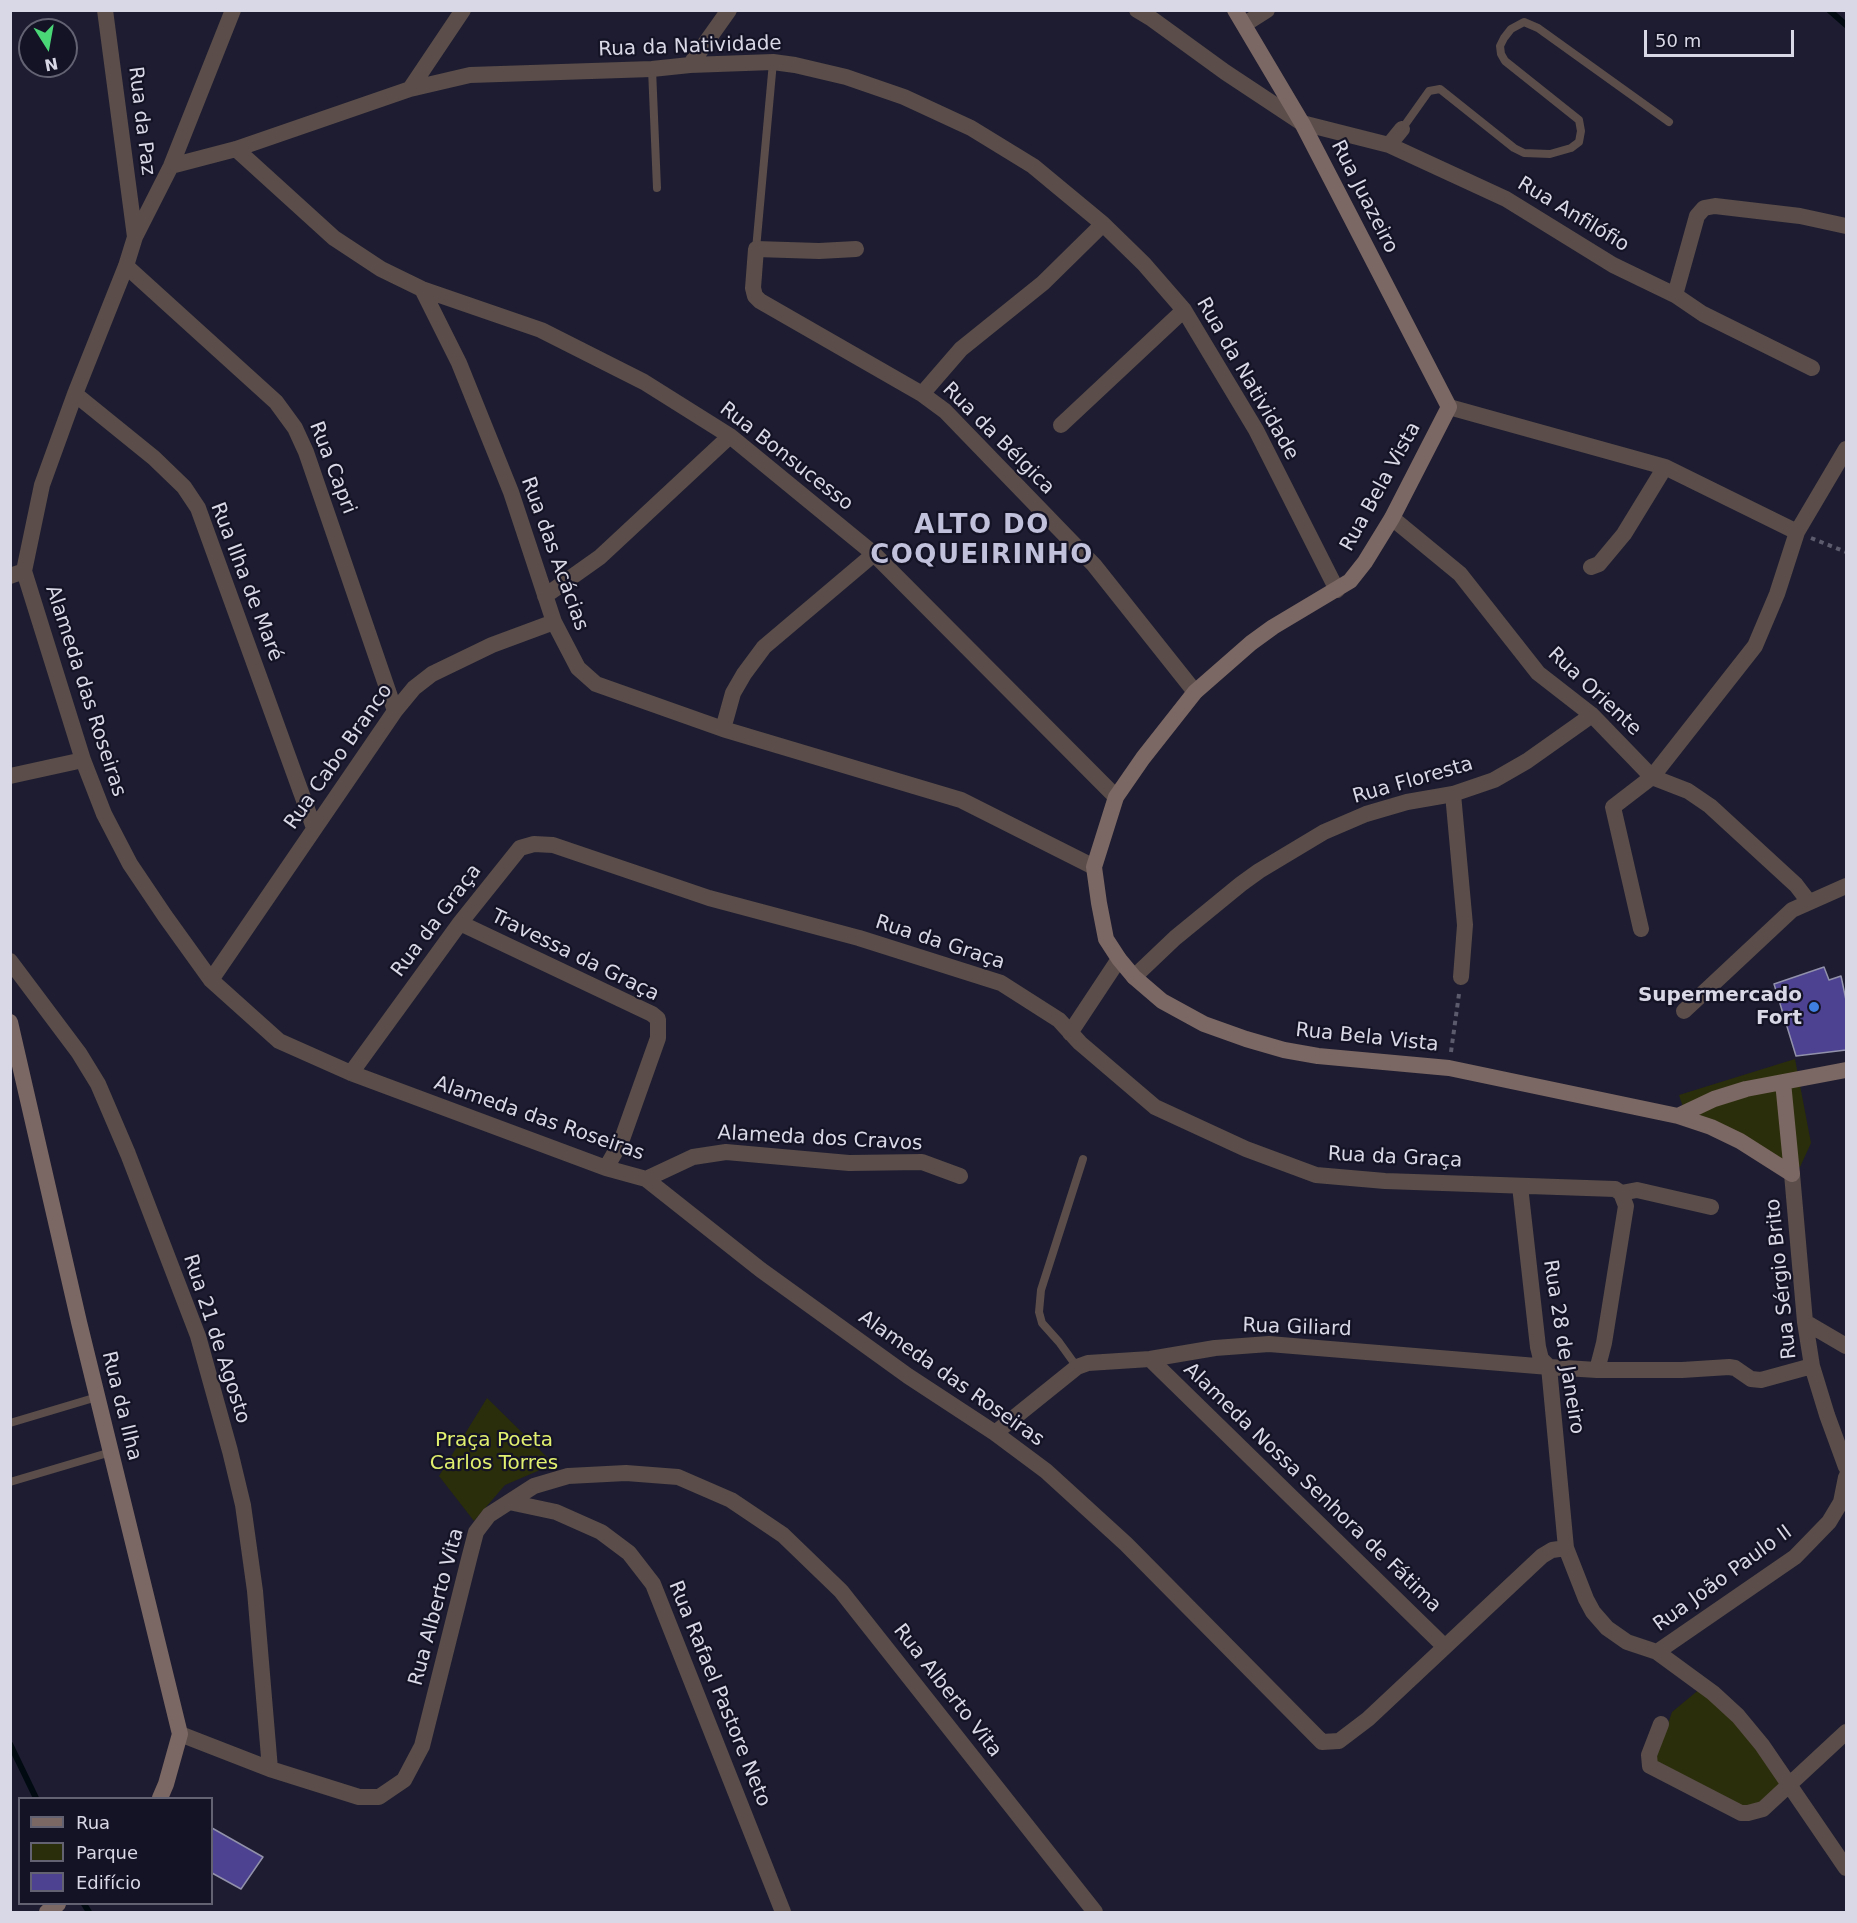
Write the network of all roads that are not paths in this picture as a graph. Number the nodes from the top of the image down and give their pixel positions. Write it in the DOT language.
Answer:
graph roads {
  1 [pos="105,10"];
  2 [pos="233,10"];
  3 [pos="463,10"];
  4 [pos="729,10"];
  5 [pos="1137,10"];
  6 [pos="1235,10"];
  7 [pos="1267,10"];
  8 [pos="1245,24"];
  9 [pos="773,62"];
  10 [pos="690,65"];
  11 [pos="651,69"];
  12 [pos="410,88"];
  13 [pos="1669,122"];
  14 [pos="1302,123"];
  15 [pos="1402,129"];
  16 [pos="1389,145"];
  17 [pos="236,149"];
  18 [pos="171,166"];
  19 [pos="657,188"];
  20 [pos="1103,224"];
  21 [pos="1846,226"];
  22 [pos="135,237"];
  23 [pos="756,249"];
  24 [pos="856,249"];
  25 [pos="126,266"];
  26 [pos="422,289"];
  27 [pos="1676,295"];
  28 [pos="1184,310"];
  29 [pos="1812,368"];
  30 [pos="75,394"];
  31 [pos="922,394"];
  32 [pos="1449,407"];
  33 [pos="1061,425"];
  34 [pos="730,436"];
  35 [pos="1846,449"];
  36 [pos="1665,467"];
  37 [pos="1392,518"];
  38 [pos="1797,532"];
  39 [pos="874,554"];
  40 [pos="1591,567"];
  41 [pos="17,574"];
  42 [pos="1337,590"];
  43 [pos="545,596"];
  44 [pos="554,622"];
  45 [pos="1195,692"];
  46 [pos="396,711"];
  47 [pos="1592,715"];
  48 [pos="723,729"];
  49 [pos="83,760"];
  50 [pos="10,776"];
  51 [pos="1652,777"];
  52 [pos="1453,794"];
  53 [pos="1116,797"];
  54 [pos="314,828"];
  55 [pos="1094,867"];
  56 [pos="1846,886"];
  57 [pos="1809,902"];
  58 [pos="460,923"];
  59 [pos="1641,929"];
  60 [pos="1119,959"];
  61 [pos="10,961"];
  62 [pos="1134,977"];
  63 [pos="1461,977"];
  64 [pos="211,980"];
  65 [pos="1684,1011"];
  66 [pos="10,1022"];
  67 [pos="1070,1032"];
  68 [pos="1846,1070"];
  69 [pos="351,1073"];
  70 [pos="1783,1082"];
  71 [pos="1678,1116"];
  72 [pos="1083,1159"];
  73 [pos="606,1168"];
  74 [pos="1792,1173"];
  75 [pos="960,1176"];
  76 [pos="646,1179"];
  77 [pos="1520,1186"];
  78 [pos="1624,1200"];
  79 [pos="1711,1207"];
  80 [pos="1805,1322"];
  81 [pos="1846,1346"];
  82 [pos="1150,1359"];
  83 [pos="1812,1366"];
  84 [pos="1077,1367"];
  85 [pos="1549,1367"];
  86 [pos="1597,1370"];
  87 [pos="97,1397"];
  88 [pos="10,1423"];
  89 [pos="995,1433"];
  90 [pos="111,1452"];
  91 [pos="1846,1467"];
  92 [pos="1846,1477"];
  93 [pos="10,1482"];
  94 [pos="509,1502"];
  95 [pos="1566,1548"];
  96 [pos="1444,1647"];
  97 [pos="1657,1652"];
  98 [pos="1661,1724"];
  99 [pos="1846,1732"];
  100 [pos="180,1734"];
  101 [pos="270,1769"];
  102 [pos="1790,1784"];
  103 [pos="160,1797"];
  104 [pos="1846,1868"];
  105 [pos="783,1912"];
  106 [pos="1095,1912"];
  1 -- 22 [label="street, Rua da Paz"];
  2 -- 18 [label="street"];
  3 -- 12 [label="street"];
  4 -- 10 [label="street"];
  5 -- 14 [label="street, Rua Anfilófio"];
  6 -- 8 [label="main road, Rua Juazeiro"];
  7 -- 8 [label="street"];
  8 -- 14 [label="main road, Rua Juazeiro"];
  9 -- 10 [label="street, Rua da Natividade"];
  9 -- 20 [label="street, Rua da Natividade"];
  9 -- 23 [label="lane"];
  10 -- 11 [label="street, Rua da Natividade"];
  11 -- 12 [label="street, Rua da Natividade"];
  11 -- 19 [label="lane"];
  12 -- 17 [label="street, Rua da Natividade"];
  13 -- 15 [label="lane"];
  14 -- 16 [label="street, Rua Anfilófio"];
  14 -- 32 [label="main road, Rua Juazeiro"];
  15 -- 16 [label="street"];
  16 -- 27 [label="street, Rua Anfilófio"];
  17 -- 18 [label="street, Rua da Natividade"];
  17 -- 26 [label="street"];
  18 -- 22 [label="street"];
  20 -- 28 [label="street, Rua da Natividade"];
  20 -- 31 [label="street"];
  21 -- 27 [label="street"];
  22 -- 25 [label="street"];
  23 -- 24 [label="street"];
  23 -- 31 [label="street, Rua da Bélgica"];
  25 -- 30 [label="street"];
  25 -- 46 [label="street, Rua Capri"];
  26 -- 34 [label="street, Rua Bonsucesso"];
  26 -- 43 [label="street, Rua das Acácias"];
  27 -- 29 [label="street, Rua Anfilófio"];
  28 -- 33 [label="street"];
  28 -- 42 [label="street, Rua da Natividade"];
  30 -- 41 [label="street"];
  30 -- 54 [label="street, Rua Ilha de Maré"];
  31 -- 45 [label="street, Rua da Bélgica"];
  32 -- 36 [label="street"];
  32 -- 37 [label="main road, Rua Bela Vista"];
  34 -- 39 [label="street, Rua Bonsucesso"];
  34 -- 43 [label="street"];
  35 -- 38 [label="street"];
  36 -- 38 [label="street"];
  36 -- 40 [label="street"];
  37 -- 42 [label="main road, Rua Bela Vista"];
  37 -- 47 [label="street, Rua Oriente"];
  38 -- 51 [label="street"];
  39 -- 48 [label="street"];
  39 -- 53 [label="street, Rua Bonsucesso"];
  41 -- 49 [label="street, Alameda das Roseiras"];
  42 -- 45 [label="main road, Rua Bela Vista"];
  43 -- 44 [label="street, Rua das Acácias"];
  44 -- 46 [label="street, Rua Cabo Branco"];
  44 -- 48 [label="street, Rua das Acácias"];
  45 -- 53 [label="main road, Rua Bela Vista"];
  46 -- 54 [label="street, Rua Cabo Branco"];
  47 -- 51 [label="street, Rua Oriente"];
  47 -- 52 [label="street, Rua Floresta"];
  48 -- 55 [label="street, Rua das Acácias"];
  49 -- 50 [label="street"];
  49 -- 64 [label="street, Alameda das Roseiras"];
  51 -- 57 [label="street, Rua Oriente"];
  51 -- 59 [label="street"];
  52 -- 62 [label="street, Rua Floresta"];
  52 -- 63 [label="street"];
  53 -- 55 [label="main road, Rua Bela Vista"];
  54 -- 64 [label="street, Rua Cabo Branco"];
  55 -- 60 [label="main road, Rua Bela Vista"];
  56 -- 57 [label="street"];
  57 -- 65 [label="street"];
  58 -- 67 [label="street, Rua da Graça"];
  58 -- 69 [label="street, Rua da Graça"];
  58 -- 73 [label="street, Travessa da Graça"];
  60 -- 62 [label="main road, Rua Bela Vista"];
  60 -- 67 [label="street"];
  61 -- 101 [label="street, Rua 21 de Agosto"];
  62 -- 71 [label="main road, Rua Bela Vista"];
  64 -- 69 [label="street, Alameda das Roseiras"];
  66 -- 87 [label="main road, Rua da Ilha"];
  67 -- 77 [label="street, Rua da Graça"];
  68 -- 70 [label="main road"];
  69 -- 73 [label="street, Alameda das Roseiras"];
  70 -- 71 [label="main road"];
  70 -- 74 [label="main road, Rua Sérgio Brito"];
  71 -- 74 [label="main road, Rua Bela Vista"];
  72 -- 84 [label="lane"];
  73 -- 76 [label="street, Alameda das Roseiras"];
  74 -- 80 [label="street, Rua Sérgio Brito"];
  75 -- 76 [label="street, Alameda dos Cravos"];
  76 -- 89 [label="street, Alameda das Roseiras"];
  77 -- 78 [label="street, Rua da Graça"];
  77 -- 85 [label="street, Rua 28 de Janeiro"];
  78 -- 79 [label="street, Rua da Graça"];
  78 -- 86 [label="street"];
  80 -- 81 [label="street"];
  80 -- 83 [label="street, Rua Sérgio Brito"];
  82 -- 84 [label="street, Rua Giliard"];
  82 -- 85 [label="street, Rua Giliard"];
  82 -- 96 [label="street, Alameda Nossa Senhora de Fátima"];
  83 -- 86 [label="street, Rua Giliard"];
  83 -- 91 [label="street, Rua Sérgio Brito"];
  84 -- 89 [label="street, Rua Giliard"];
  85 -- 86 [label="street, Rua Giliard"];
  85 -- 95 [label="street, Rua 28 de Janeiro"];
  87 -- 88 [label="lane"];
  87 -- 90 [label="main road, Rua da Ilha"];
  89 -- 96 [label="street, Alameda das Roseiras"];
  90 -- 93 [label="lane"];
  90 -- 100 [label="main road, Rua da Ilha"];
  92 -- 97 [label="street, Rua João Paulo II"];
  94 -- 101 [label="street, Rua Alberto Vita"];
  94 -- 105 [label="street, Rua Rafael Pastore Neto"];
  94 -- 106 [label="street, Rua Alberto Vita"];
  95 -- 96 [label="street"];
  95 -- 97 [label="street, Rua 28 de Janeiro"];
  97 -- 102 [label="street, Rua 28 de Janeiro"];
  98 -- 102 [label="street"];
  99 -- 102 [label="street"];
  100 -- 101 [label="street, Rua Alberto Vita"];
  100 -- 103 [label="main road, Rua da Ilha"];
  102 -- 104 [label="street, Rua 28 de Janeiro"];
}
